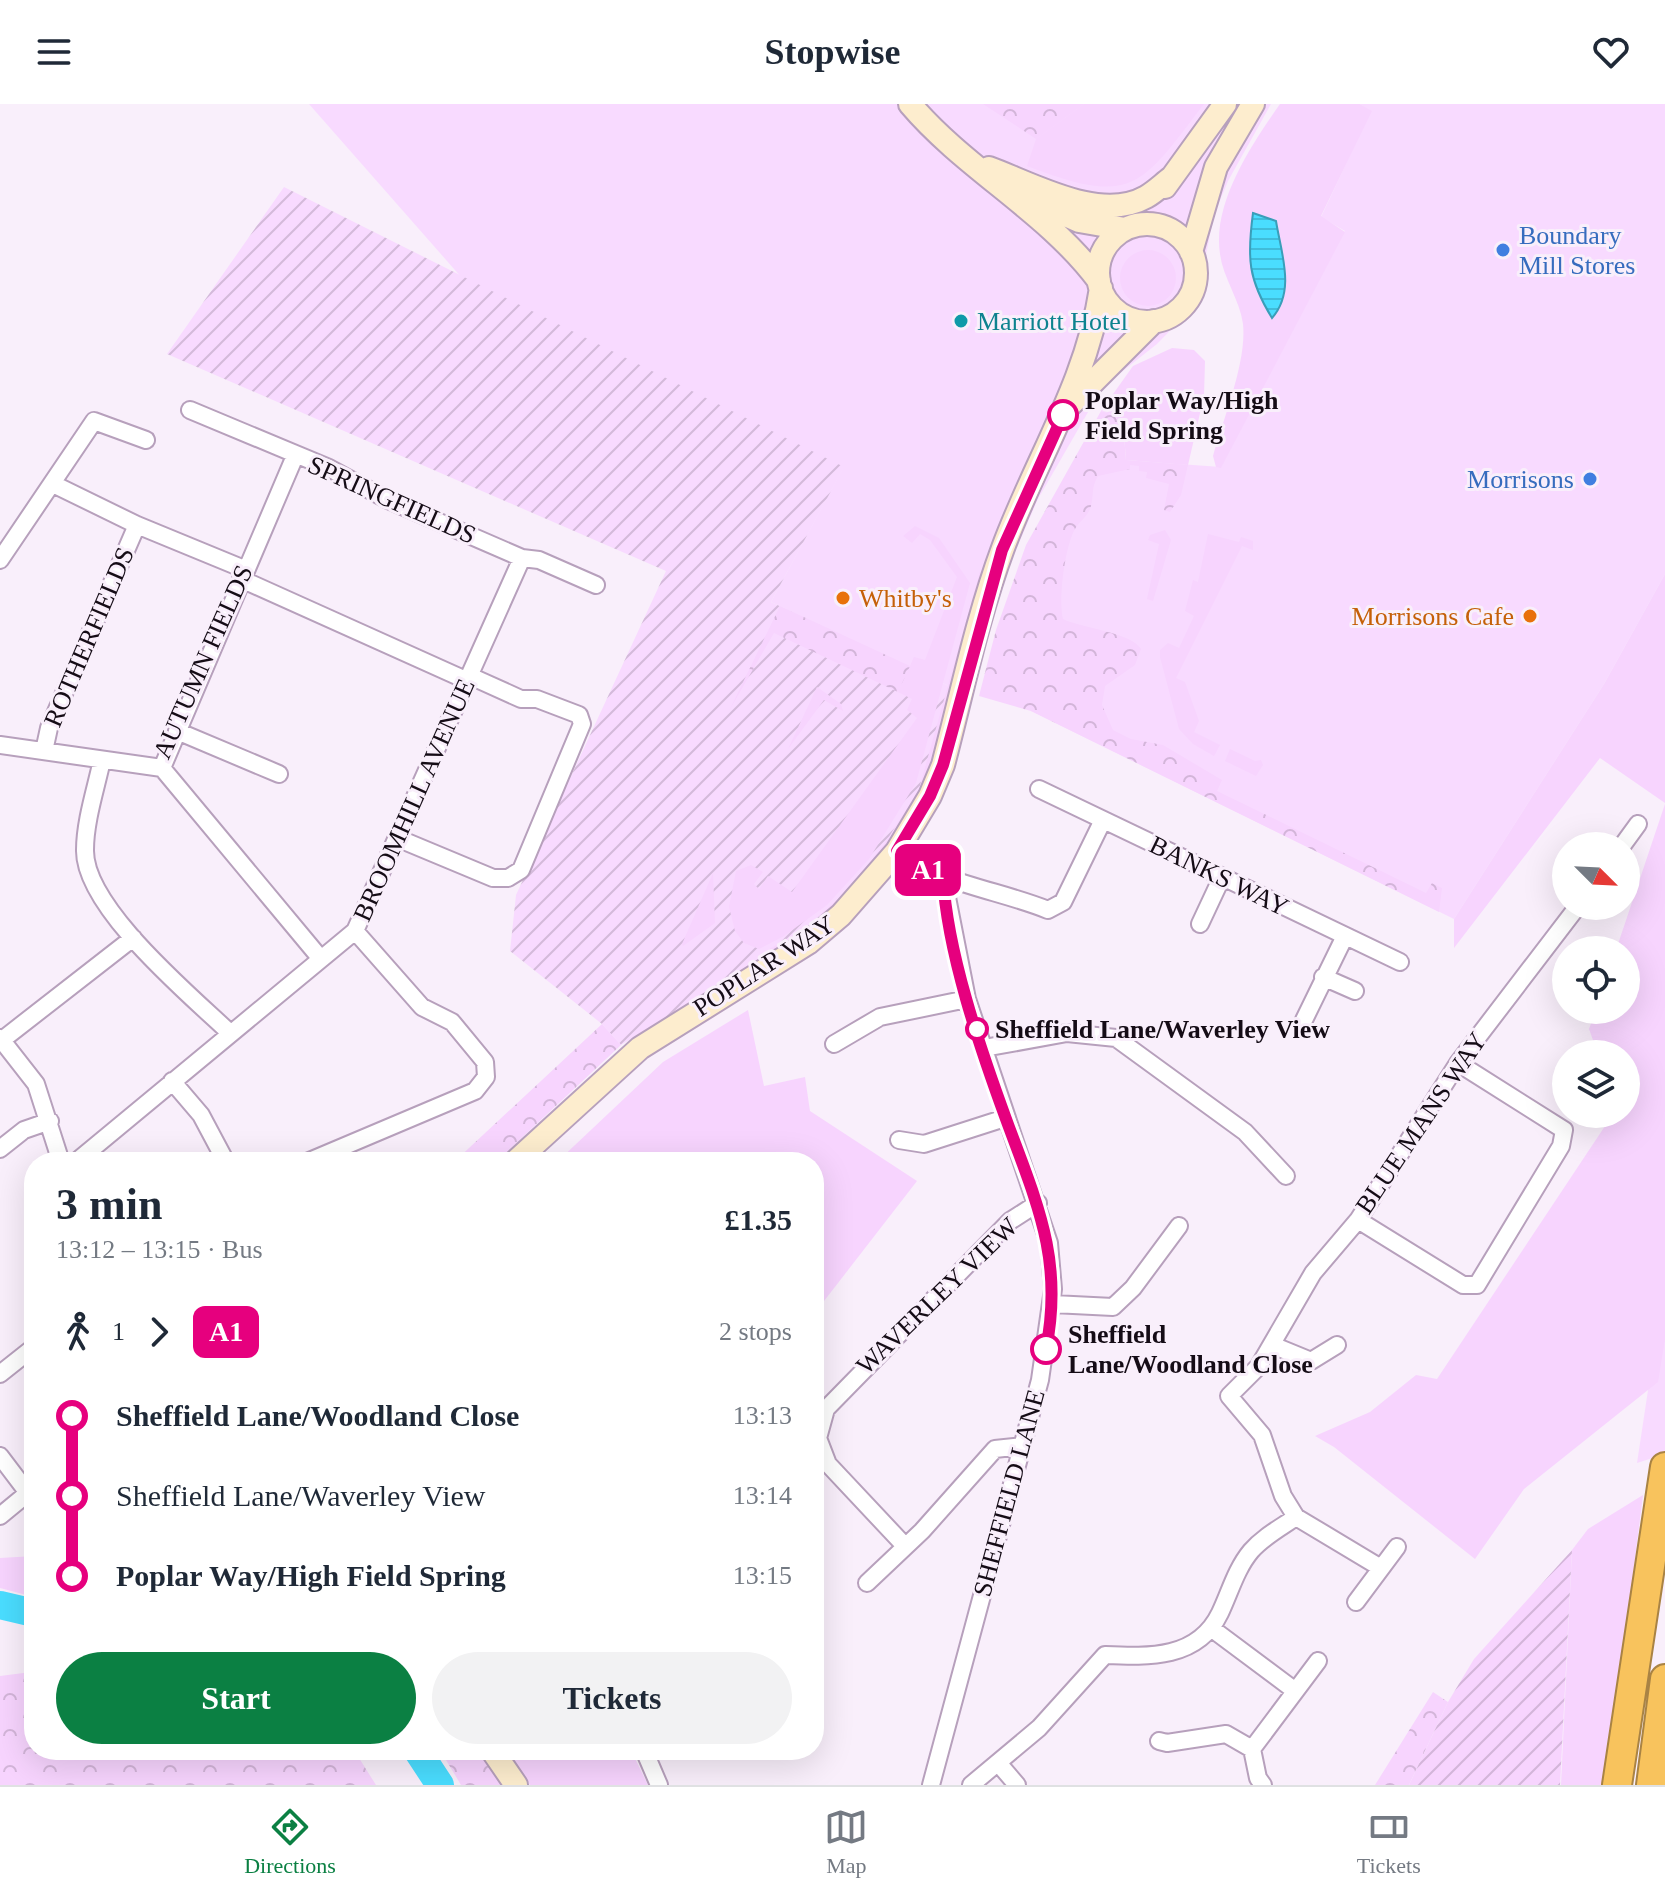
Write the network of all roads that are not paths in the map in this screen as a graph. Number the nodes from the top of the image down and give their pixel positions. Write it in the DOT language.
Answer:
graph roads {
  1 [pos="910,104"];
  2 [pos="1225,104"];
  3 [pos="1253,104"];
  4 [pos="969,161"];
  5 [pos="1171,178"];
  6 [pos="1003,187"];
  7 [pos="1130,227"];
  8 [pos="1191,252"];
  9 [pos="1100,284"];
  10 [pos="1154,321"];
  11 [pos="1066,409"];
  12 [pos="190,410"];
  13 [pos="146,440"];
  14 [pos="295,456"];
  15 [pos="53,484"];
  16 [pos="137,525"];
  17 [pos="522,558"];
  18 [pos="0,560"];
  19 [pos="242,574"];
  20 [pos="596,585"];
  21 [pos="469,678"];
  22 [pos="177,731"];
  23 [pos="0,745"];
  24 [pos="44,751"];
  25 [pos="102,760"];
  26 [pos="162,768"];
  27 [pos="279,774"];
  28 [pos="1039,789"];
  29 [pos="1103,820"];
  30 [pos="1638,824"];
  31 [pos="1632,832"];
  32 [pos="397,838"];
  33 [pos="897,851"];
  34 [pos="943,877"];
  35 [pos="1222,877"];
  36 [pos="1567,920"];
  37 [pos="1200,924"];
  38 [pos="355,931"];
  39 [pos="1345,936"];
  40 [pos="133,938"];
  41 [pos="321,959"];
  42 [pos="1400,962"];
  43 [pos="1323,977"];
  44 [pos="1355,991"];
  45 [pos="967,999"];
  46 [pos="1304,1020"];
  47 [pos="230,1033"];
  48 [pos="1,1039"];
  49 [pos="834,1044"];
  50 [pos="984,1048"];
  51 [pos="1458,1063"];
  52 [pos="172,1081"];
  53 [pos="1005,1118"];
  54 [pos="50,1121"];
  55 [pos="899,1140"];
  56 [pos="0,1149"];
  57 [pos="58,1152"];
  58 [pos="88,1152"];
  59 [pos="221,1152"];
  60 [pos="331,1152"];
  61 [pos="526,1152"];
  62 [pos="1286,1176"];
  63 [pos="1038,1203"];
  64 [pos="1358,1220"];
  65 [pos="1179,1226"];
  66 [pos="1053,1304"];
  67 [pos="1272,1345"];
  68 [pos="1337,1345"];
  69 [pos="24,1355"];
  70 [pos="0,1374"];
  71 [pos="824,1416"];
  72 [pos="1022,1446"];
  73 [pos="824,1454"];
  74 [pos="0,1456"];
  75 [pos="1665,1467"];
  76 [pos="24,1488"];
  77 [pos="24,1496"];
  78 [pos="0,1516"];
  79 [pos="1296,1517"];
  80 [pos="905,1546"];
  81 [pos="1397,1547"];
  82 [pos="1381,1568"];
  83 [pos="867,1583"];
  84 [pos="1356,1602"];
  85 [pos="1211,1628"];
  86 [pos="1318,1661"];
  87 [pos="1665,1679"];
  88 [pos="1294,1690"];
  89 [pos="1159,1741"];
  90 [pos="1252,1749"];
  91 [pos="499,1760"];
  92 [pos="648,1760"];
  93 [pos="999,1764"];
  94 [pos="516,1785"];
  95 [pos="659,1785"];
  96 [pos="931,1785"];
  97 [pos="971,1785"];
  98 [pos="1017,1785"];
  99 [pos="1263,1785"];
  100 [pos="1617,1785"];
  101 [pos="1651,1785"];
  1 -- 4 [label="main road"];
  2 -- 5 [label="main road, POPLAR WAY"];
  3 -- 8 [label="main road, POPLAR WAY"];
  4 -- 5 [label="main road"];
  4 -- 6 [label="main road"];
  5 -- 7 [label="main road, POPLAR WAY"];
  6 -- 7 [label="main road"];
  6 -- 9 [label="main road"];
  7 -- 8 [label="main road"];
  7 -- 9 [label="main road, POPLAR WAY"];
  8 -- 10 [label="main road, POPLAR WAY"];
  9 -- 10 [label="main road"];
  9 -- 11 [label="main road, POPLAR WAY"];
  10 -- 11 [label="main road, POPLAR WAY"];
  11 -- 33 [label="main road, POPLAR WAY"];
  12 -- 14 [label="street, SPRINGFIELDS"];
  13 -- 15 [label="street"];
  14 -- 17 [label="street, SPRINGFIELDS"];
  14 -- 19 [label="street, AUTUMN FIELDS"];
  15 -- 16 [label="street"];
  15 -- 18 [label="street"];
  16 -- 19 [label="street"];
  16 -- 24 [label="street, ROTHERFIELDS"];
  17 -- 20 [label="street, SPRINGFIELDS"];
  17 -- 21 [label="street, BROOMHILL AVENUE"];
  19 -- 21 [label="street"];
  19 -- 22 [label="street, AUTUMN FIELDS"];
  21 -- 32 [label="street, BROOMHILL AVENUE"];
  21 -- 32 [label="street"];
  22 -- 26 [label="street, AUTUMN FIELDS"];
  22 -- 27 [label="street"];
  23 -- 24 [label="street, AUTUMN FIELDS"];
  24 -- 25 [label="street, AUTUMN FIELDS"];
  25 -- 26 [label="street, AUTUMN FIELDS"];
  25 -- 40 [label="street"];
  26 -- 41 [label="street"];
  28 -- 29 [label="street, BANKS WAY"];
  29 -- 34 [label="street"];
  29 -- 35 [label="street, BANKS WAY"];
  30 -- 31 [label="street"];
  32 -- 38 [label="street, BROOMHILL AVENUE"];
  33 -- 34 [label="street"];
  33 -- 61 [label="main road, POPLAR WAY"];
  34 -- 45 [label="street, SHEFFIELD LANE"];
  35 -- 37 [label="street"];
  35 -- 39 [label="street, BANKS WAY"];
  36 -- 51 [label="street, BLUE MANS WAY"];
  38 -- 41 [label="street, BROOMHILL AVENUE"];
  38 -- 60 [label="street"];
  39 -- 42 [label="street, BANKS WAY"];
  39 -- 43 [label="street"];
  40 -- 47 [label="street"];
  40 -- 48 [label="street"];
  41 -- 47 [label="street, BROOMHILL AVENUE"];
  43 -- 44 [label="street"];
  43 -- 46 [label="street"];
  45 -- 49 [label="street"];
  45 -- 50 [label="street, SHEFFIELD LANE"];
  47 -- 52 [label="street, BROOMHILL AVENUE"];
  48 -- 54 [label="street"];
  50 -- 53 [label="street, SHEFFIELD LANE"];
  50 -- 62 [label="street"];
  51 -- 64 [label="street, BLUE MANS WAY"];
  51 -- 64 [label="street"];
  52 -- 58 [label="street, BROOMHILL AVENUE"];
  52 -- 59 [label="street"];
  53 -- 55 [label="street"];
  53 -- 63 [label="street, SHEFFIELD LANE"];
  54 -- 56 [label="street"];
  54 -- 57 [label="street"];
  63 -- 66 [label="street, SHEFFIELD LANE"];
  63 -- 71 [label="street, WAVERLEY VIEW"];
  64 -- 67 [label="street, BLUE MANS WAY"];
  65 -- 66 [label="street"];
  66 -- 72 [label="street, SHEFFIELD LANE"];
  67 -- 68 [label="street"];
  67 -- 79 [label="street, BLUE MANS WAY"];
  69 -- 70 [label="street"];
  72 -- 80 [label="street"];
  72 -- 96 [label="street, SHEFFIELD LANE"];
  73 -- 80 [label="street, WAVERLEY VIEW"];
  74 -- 76 [label="street"];
  75 -- 100 [label="highway"];
  77 -- 78 [label="street"];
  79 -- 82 [label="street"];
  79 -- 85 [label="street"];
  80 -- 83 [label="street"];
  81 -- 82 [label="street"];
  82 -- 84 [label="street"];
  85 -- 88 [label="street"];
  85 -- 93 [label="street"];
  86 -- 88 [label="street"];
  87 -- 101 [label="highway"];
  88 -- 90 [label="street"];
  89 -- 90 [label="street"];
  90 -- 99 [label="street"];
  91 -- 94 [label="main road"];
  92 -- 95 [label="street"];
  93 -- 97 [label="street"];
  93 -- 98 [label="street"];
}
